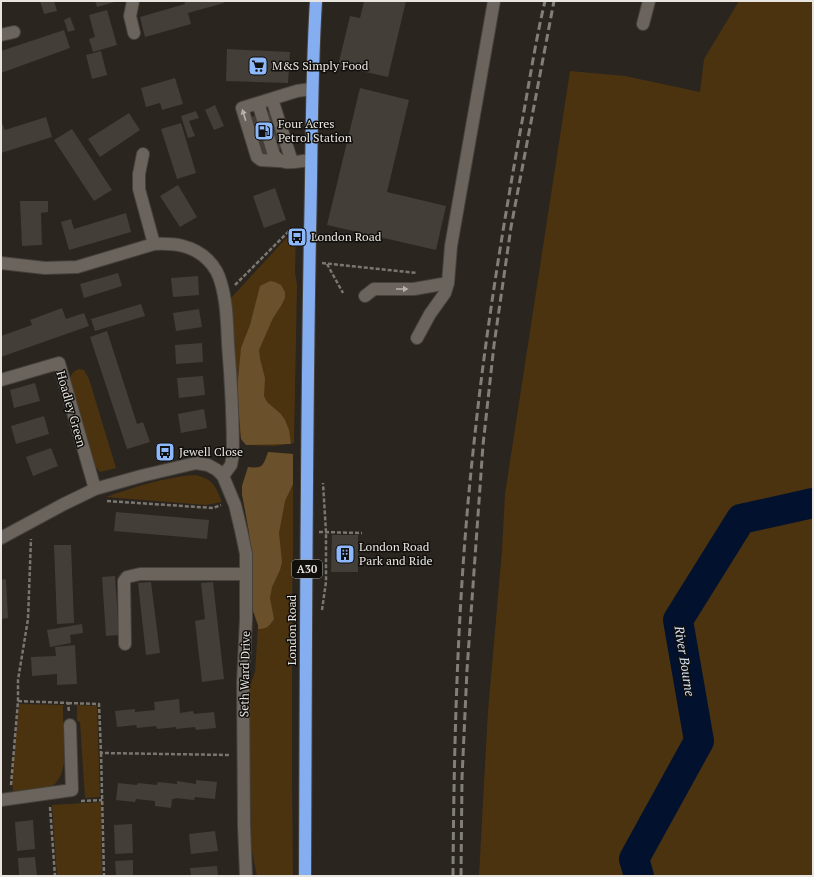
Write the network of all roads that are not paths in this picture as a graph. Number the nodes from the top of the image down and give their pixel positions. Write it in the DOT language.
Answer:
graph roads {
  1 [pos="133,1"];
  2 [pos="316,1"];
  3 [pos="494,1"];
  4 [pos="649,1"];
  5 [pos="643,24"];
  6 [pos="14,32"];
  7 [pos="134,33"];
  8 [pos="1,35"];
  9 [pos="311,89"];
  10 [pos="272,99"];
  11 [pos="258,104"];
  12 [pos="144,154"];
  13 [pos="311,160"];
  14 [pos="279,161"];
  15 [pos="292,162"];
  16 [pos="154,244"];
  17 [pos="1,263"];
  18 [pos="448,283"];
  19 [pos="365,296"];
  20 [pos="417,338"];
  21 [pos="1,380"];
  22 [pos="222,476"];
  23 [pos="95,489"];
  24 [pos="1,538"];
  25 [pos="246,574"];
  26 [pos="125,644"];
  27 [pos="70,725"];
  28 [pos="6,800"];
  29 [pos="246,876"];
  30 [pos="305,876"];
  1 -- 7 [label="street"];
  2 -- 9 [label="highway, London Road / A30"];
  3 -- 18 [label="street"];
  4 -- 5 [label="street"];
  6 -- 8 [label="street"];
  9 -- 10 [label="street"];
  9 -- 13 [label="highway, London Road / A30"];
  10 -- 11 [label="street"];
  10 -- 15 [label="street"];
  11 -- 14 [label="street"];
  14 -- 11 [label="street, one-way"];
  12 -- 16 [label="street"];
  13 -- 15 [label="street"];
  13 -- 30 [label="highway, London Road / A30"];
  14 -- 15 [label="street"];
  16 -- 17 [label="street"];
  16 -- 22 [label="street"];
  19 -- 18 [label="street, one-way"];
  18 -- 20 [label="street"];
  21 -- 23 [label="street, Hoadley Green"];
  22 -- 23 [label="street"];
  22 -- 25 [label="street, Seth Ward Drive"];
  23 -- 24 [label="street"];
  25 -- 26 [label="street"];
  25 -- 29 [label="street, Seth Ward Drive"];
  27 -- 28 [label="street"];
}
